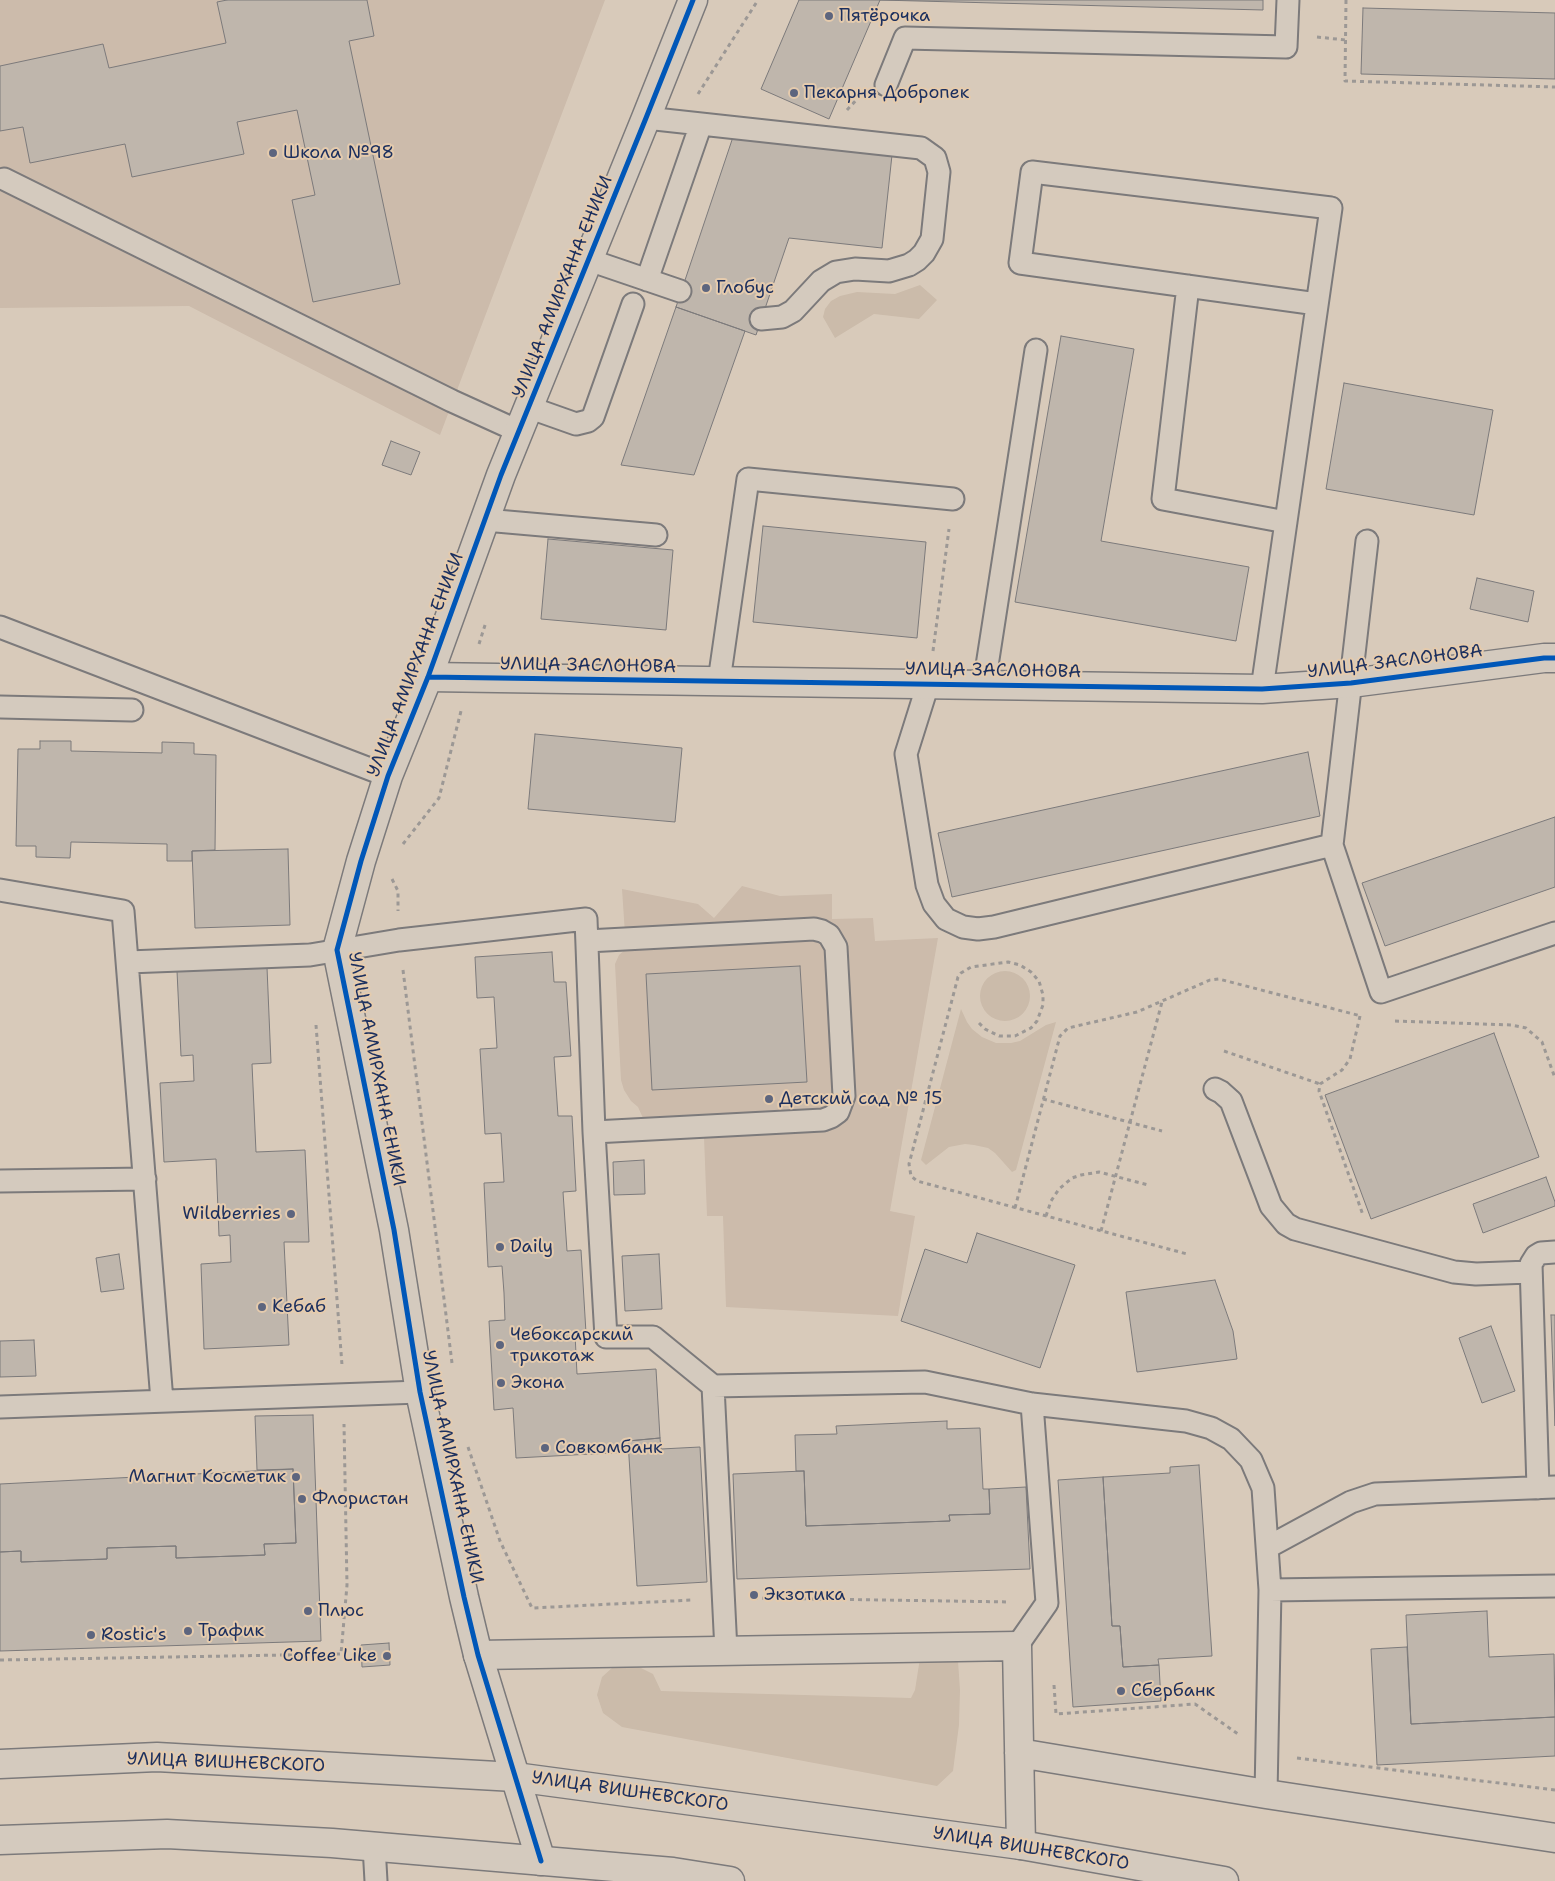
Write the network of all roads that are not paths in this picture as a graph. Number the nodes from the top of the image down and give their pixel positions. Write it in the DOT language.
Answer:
graph roads {
  1 [pos="692,0"];
  2 [pos="1288,0"];
  3 [pos="886,85"];
  4 [pos="646,118"];
  5 [pos="701,124"];
  6 [pos="4,178"];
  7 [pos="589,260"];
  8 [pos="647,280"];
  9 [pos="1188,286"];
  10 [pos="680,292"];
  11 [pos="633,304"];
  12 [pos="1317,304"];
  13 [pos="761,319"];
  14 [pos="1036,350"];
  15 [pos="523,419"];
  16 [pos="953,499"];
  17 [pos="485,520"];
  18 [pos="1286,522"];
  19 [pos="656,535"];
  20 [pos="1367,541"];
  21 [pos="0,627"];
  22 [pos="1555,658"];
  23 [pos="428,677"];
  24 [pos="719,681"];
  25 [pos="928,684"];
  26 [pos="1351,684"];
  27 [pos="984,685"];
  28 [pos="1262,689"];
  29 [pos="0,707"];
  30 [pos="132,710"];
  31 [pos="388,776"];
  32 [pos="1332,845"];
  33 [pos="0,890"];
  34 [pos="1555,933"];
  35 [pos="587,941"];
  36 [pos="337,950"];
  37 [pos="128,962"];
  38 [pos="1214,1089"];
  39 [pos="594,1132"];
  40 [pos="145,1180"];
  41 [pos="0,1181"];
  42 [pos="1555,1252"];
  43 [pos="1530,1272"];
  44 [pos="713,1386"];
  45 [pos="420,1392"];
  46 [pos="162,1401"];
  47 [pos="1032,1404"];
  48 [pos="0,1407"];
  49 [pos="1547,1487"];
  50 [pos="1268,1547"];
  51 [pos="1555,1586"];
  52 [pos="1270,1590"];
  53 [pos="1017,1646"];
  54 [pos="726,1651"];
  55 [pos="478,1655"];
  56 [pos="1019,1753"];
  57 [pos="0,1764"];
  58 [pos="515,1777"];
  59 [pos="1266,1794"];
  60 [pos="1555,1838"];
  61 [pos="0,1840"];
  62 [pos="1021,1845"];
  63 [pos="374,1846"];
  64 [pos="540,1861"];
  65 [pos="679,1877"];
  66 [pos="376,1881"];
  67 [pos="730,1881"];
  68 [pos="1224,1881"];
  1 -- 4 [label="street, УЛИЦА АМИРХАНА ЕНИКИ"];
  2 -- 3 [label="lane"];
  4 -- 5 [label="lane"];
  4 -- 7 [label="street, УЛИЦА АМИРХАНА ЕНИКИ"];
  5 -- 8 [label="lane"];
  5 -- 13 [label="lane"];
  6 -- 15 [label="lane"];
  7 -- 8 [label="lane"];
  7 -- 15 [label="street, УЛИЦА АМИРХАНА ЕНИКИ"];
  8 -- 10 [label="lane"];
  9 -- 12 [label="lane"];
  9 -- 12 [label="lane"];
  9 -- 18 [label="lane"];
  11 -- 15 [label="lane"];
  12 -- 18 [label="lane"];
  14 -- 27 [label="lane"];
  15 -- 17 [label="street, УЛИЦА АМИРХАНА ЕНИКИ"];
  16 -- 24 [label="lane"];
  17 -- 19 [label="lane"];
  17 -- 23 [label="street, УЛИЦА АМИРХАНА ЕНИКИ"];
  18 -- 28 [label="lane"];
  20 -- 26 [label="lane"];
  21 -- 31 [label="lane"];
  22 -- 26 [label="street, УЛИЦА ЗАСЛОНОВА"];
  23 -- 24 [label="street, УЛИЦА ЗАСЛОНОВА"];
  23 -- 31 [label="street, УЛИЦА АМИРХАНА ЕНИКИ"];
  24 -- 25 [label="street, УЛИЦА ЗАСЛОНОВА"];
  25 -- 27 [label="street, УЛИЦА ЗАСЛОНОВА"];
  25 -- 32 [label="lane"];
  26 -- 28 [label="street, УЛИЦА ЗАСЛОНОВА"];
  26 -- 32 [label="lane"];
  27 -- 28 [label="street, УЛИЦА ЗАСЛОНОВА"];
  29 -- 30 [label="lane"];
  31 -- 36 [label="street, УЛИЦА АМИРХАНА ЕНИКИ"];
  32 -- 34 [label="lane"];
  33 -- 37 [label="lane"];
  35 -- 36 [label="lane"];
  35 -- 39 [label="lane"];
  35 -- 39 [label="lane"];
  36 -- 37 [label="lane"];
  36 -- 45 [label="street, УЛИЦА АМИРХАНА ЕНИКИ"];
  37 -- 40 [label="lane"];
  38 -- 43 [label="lane"];
  39 -- 44 [label="lane"];
  40 -- 41 [label="lane"];
  40 -- 46 [label="lane"];
  42 -- 43 [label="lane"];
  43 -- 49 [label="lane"];
  44 -- 47 [label="lane"];
  44 -- 54 [label="lane"];
  45 -- 46 [label="lane"];
  45 -- 55 [label="street, УЛИЦА АМИРХАНА ЕНИКИ"];
  46 -- 48 [label="lane"];
  47 -- 50 [label="lane"];
  47 -- 53 [label="lane"];
  49 -- 50 [label="lane"];
  50 -- 52 [label="lane"];
  51 -- 52 [label="lane"];
  52 -- 59 [label="lane"];
  53 -- 54 [label="street"];
  53 -- 56 [label="street"];
  54 -- 55 [label="street"];
  55 -- 58 [label="street, УЛИЦА АМИРХАНА ЕНИКИ"];
  56 -- 59 [label="street"];
  56 -- 62 [label="street"];
  57 -- 58 [label="street, УЛИЦА ВИШНЕВСКОГО"];
  58 -- 62 [label="street, УЛИЦА ВИШНЕВСКОГО"];
  58 -- 64 [label="street, УЛИЦА АМИРХАНА ЕНИКИ"];
  59 -- 60 [label="street"];
  61 -- 63 [label="street"];
  62 -- 68 [label="street, УЛИЦА ВИШНЕВСКОГО"];
  63 -- 64 [label="street"];
  63 -- 66 [label="lane"];
  64 -- 65 [label="street"];
  65 -- 67 [label="street"];
}
